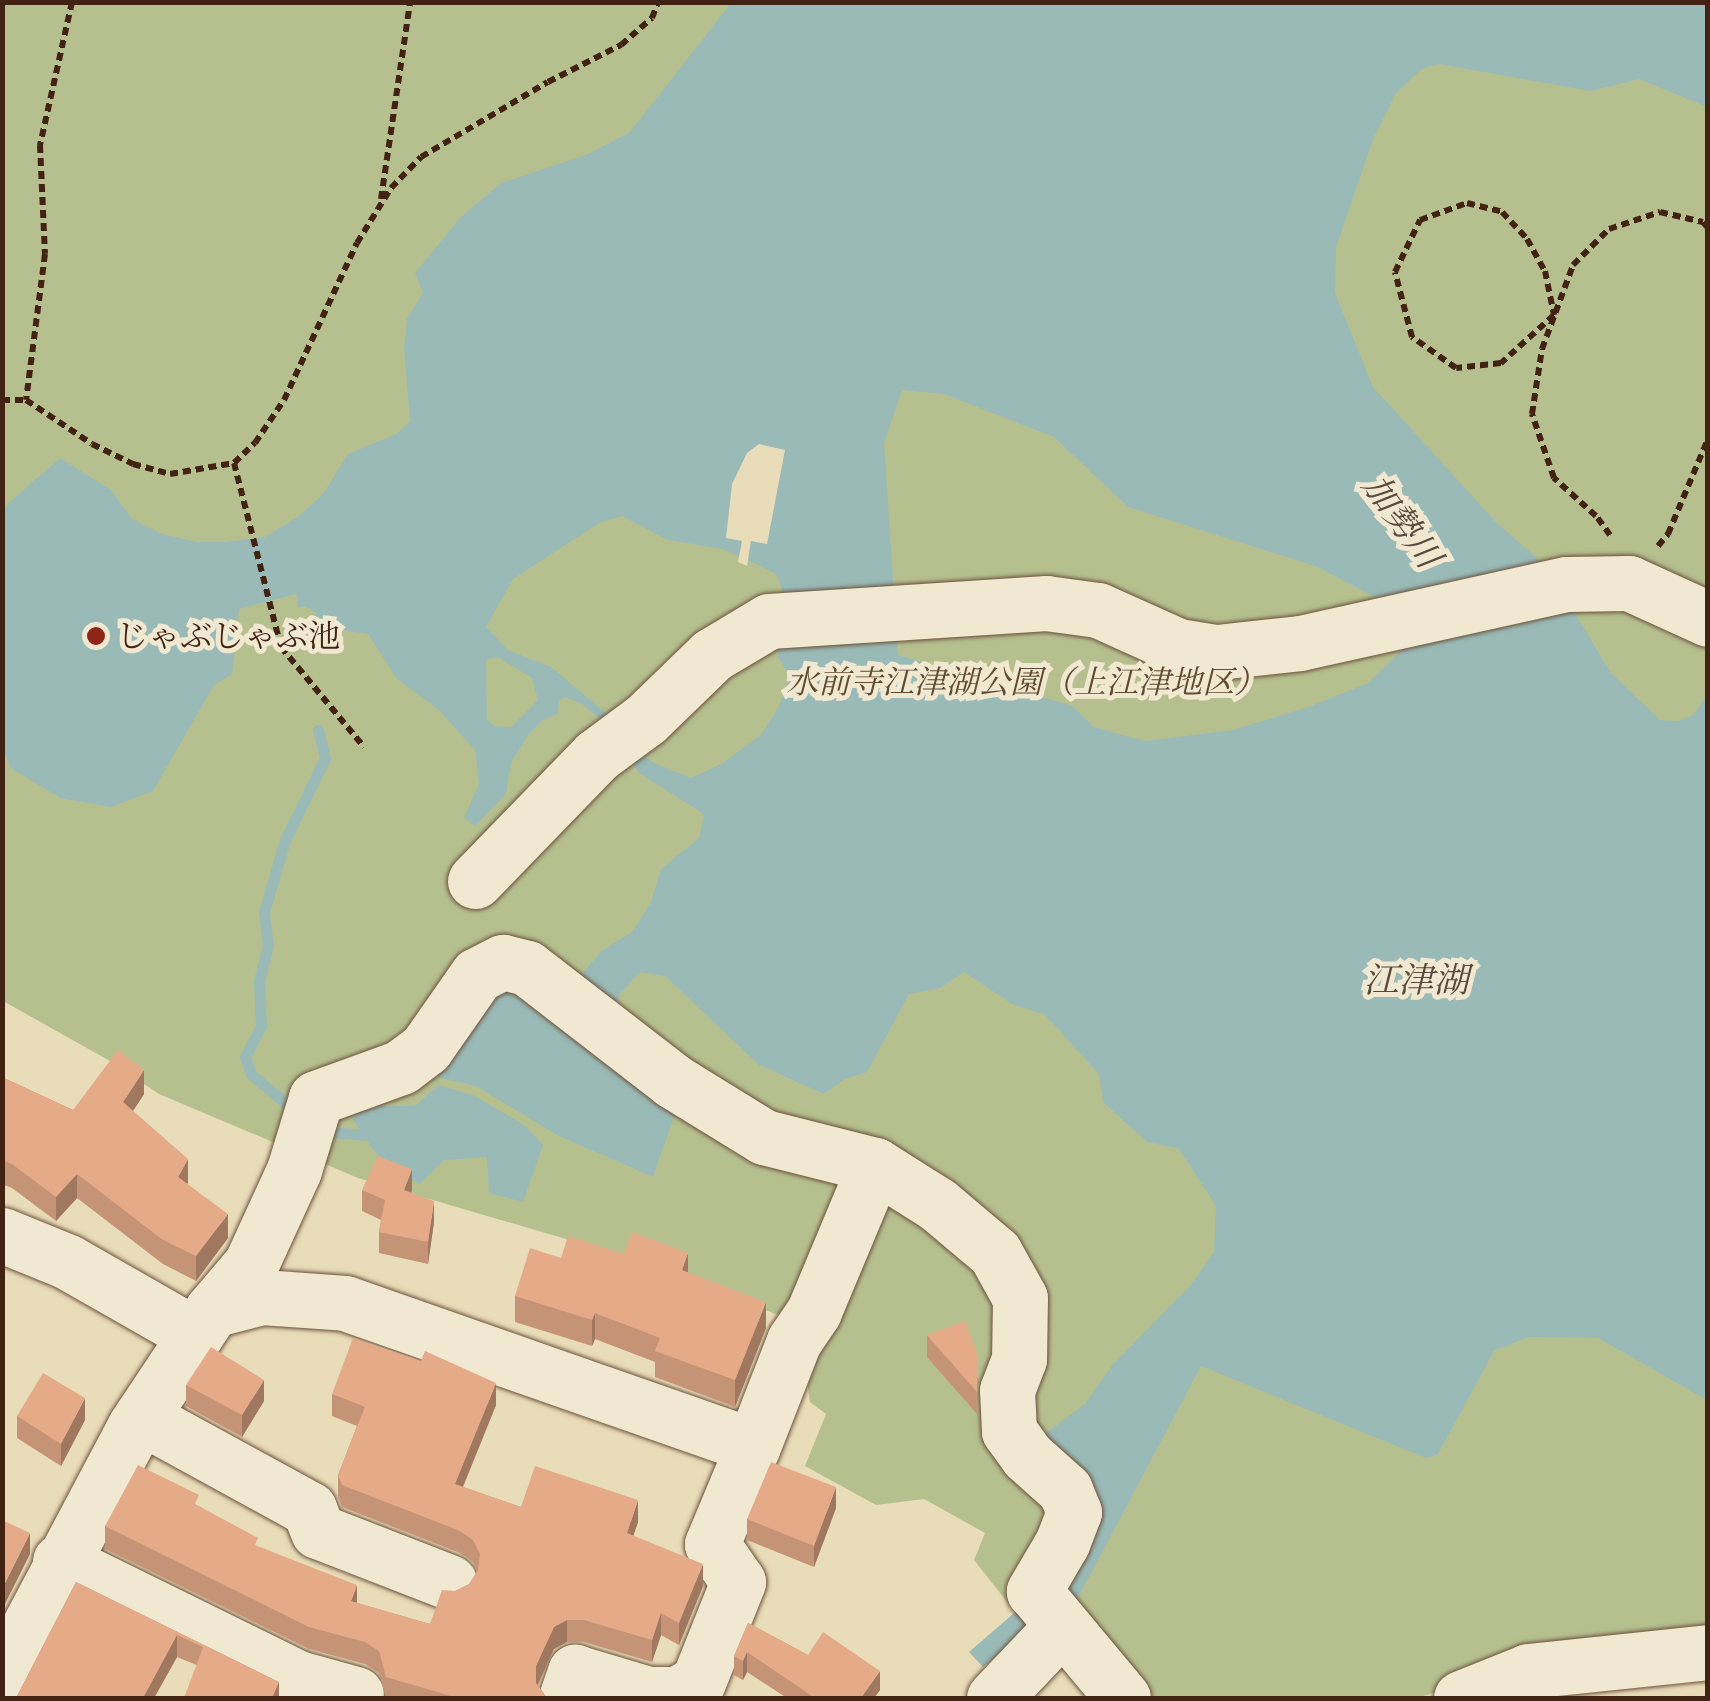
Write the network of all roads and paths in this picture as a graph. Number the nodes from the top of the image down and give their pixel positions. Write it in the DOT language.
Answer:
graph roads {
  1 [pos="410,2"];
  2 [pos="658,2"];
  3 [pos="67,4"];
  4 [pos="380,205"];
  5 [pos="1708,228"];
  6 [pos="1554,315"];
  7 [pos="2,400"];
  8 [pos="26,400"];
  9 [pos="1708,439"];
  10 [pos="234,464"];
  11 [pos="1629,582"];
  12 [pos="1708,619"];
  13 [pos="364,747"];
  14 [pos="475,881"];
  15 [pos="874,1164"];
  16 [pos="2,1235"];
  17 [pos="204,1322"];
  18 [pos="141,1417"];
  19 [pos="753,1446"];
  20 [pos="60,1561"];
  21 [pos="448,1582"];
  22 [pos="1050,1611"];
  23 [pos="1708,1652"];
  24 [pos="2,1677"];
  25 [pos="356,1694"];
  26 [pos="679,1696"];
  27 [pos="566,1698"];
  28 [pos="994,1698"];
  29 [pos="1123,1698"];
  30 [pos="1461,1698"];
  1 -- 4 [label="path"];
  2 -- 4 [label="path"];
  3 -- 8 [label="path"];
  4 -- 10 [label="path"];
  5 -- 6 [label="path"];
  6 -- 6 [label="path"];
  6 -- 11 [label="path"];
  7 -- 8 [label="path"];
  8 -- 10 [label="path"];
  9 -- 11 [label="path"];
  10 -- 13 [label="path"];
  11 -- 12 [label="street"];
  11 -- 14 [label="street"];
  15 -- 17 [label="street"];
  15 -- 19 [label="street"];
  15 -- 22 [label="street"];
  16 -- 17 [label="street"];
  17 -- 18 [label="street"];
  17 -- 19 [label="street"];
  18 -- 20 [label="street"];
  18 -- 21 [label="street"];
  19 -- 26 [label="street"];
  20 -- 24 [label="street"];
  20 -- 25 [label="street"];
  22 -- 28 [label="street"];
  22 -- 29 [label="street"];
  23 -- 30 [label="street"];
  26 -- 27 [label="street"];
}
